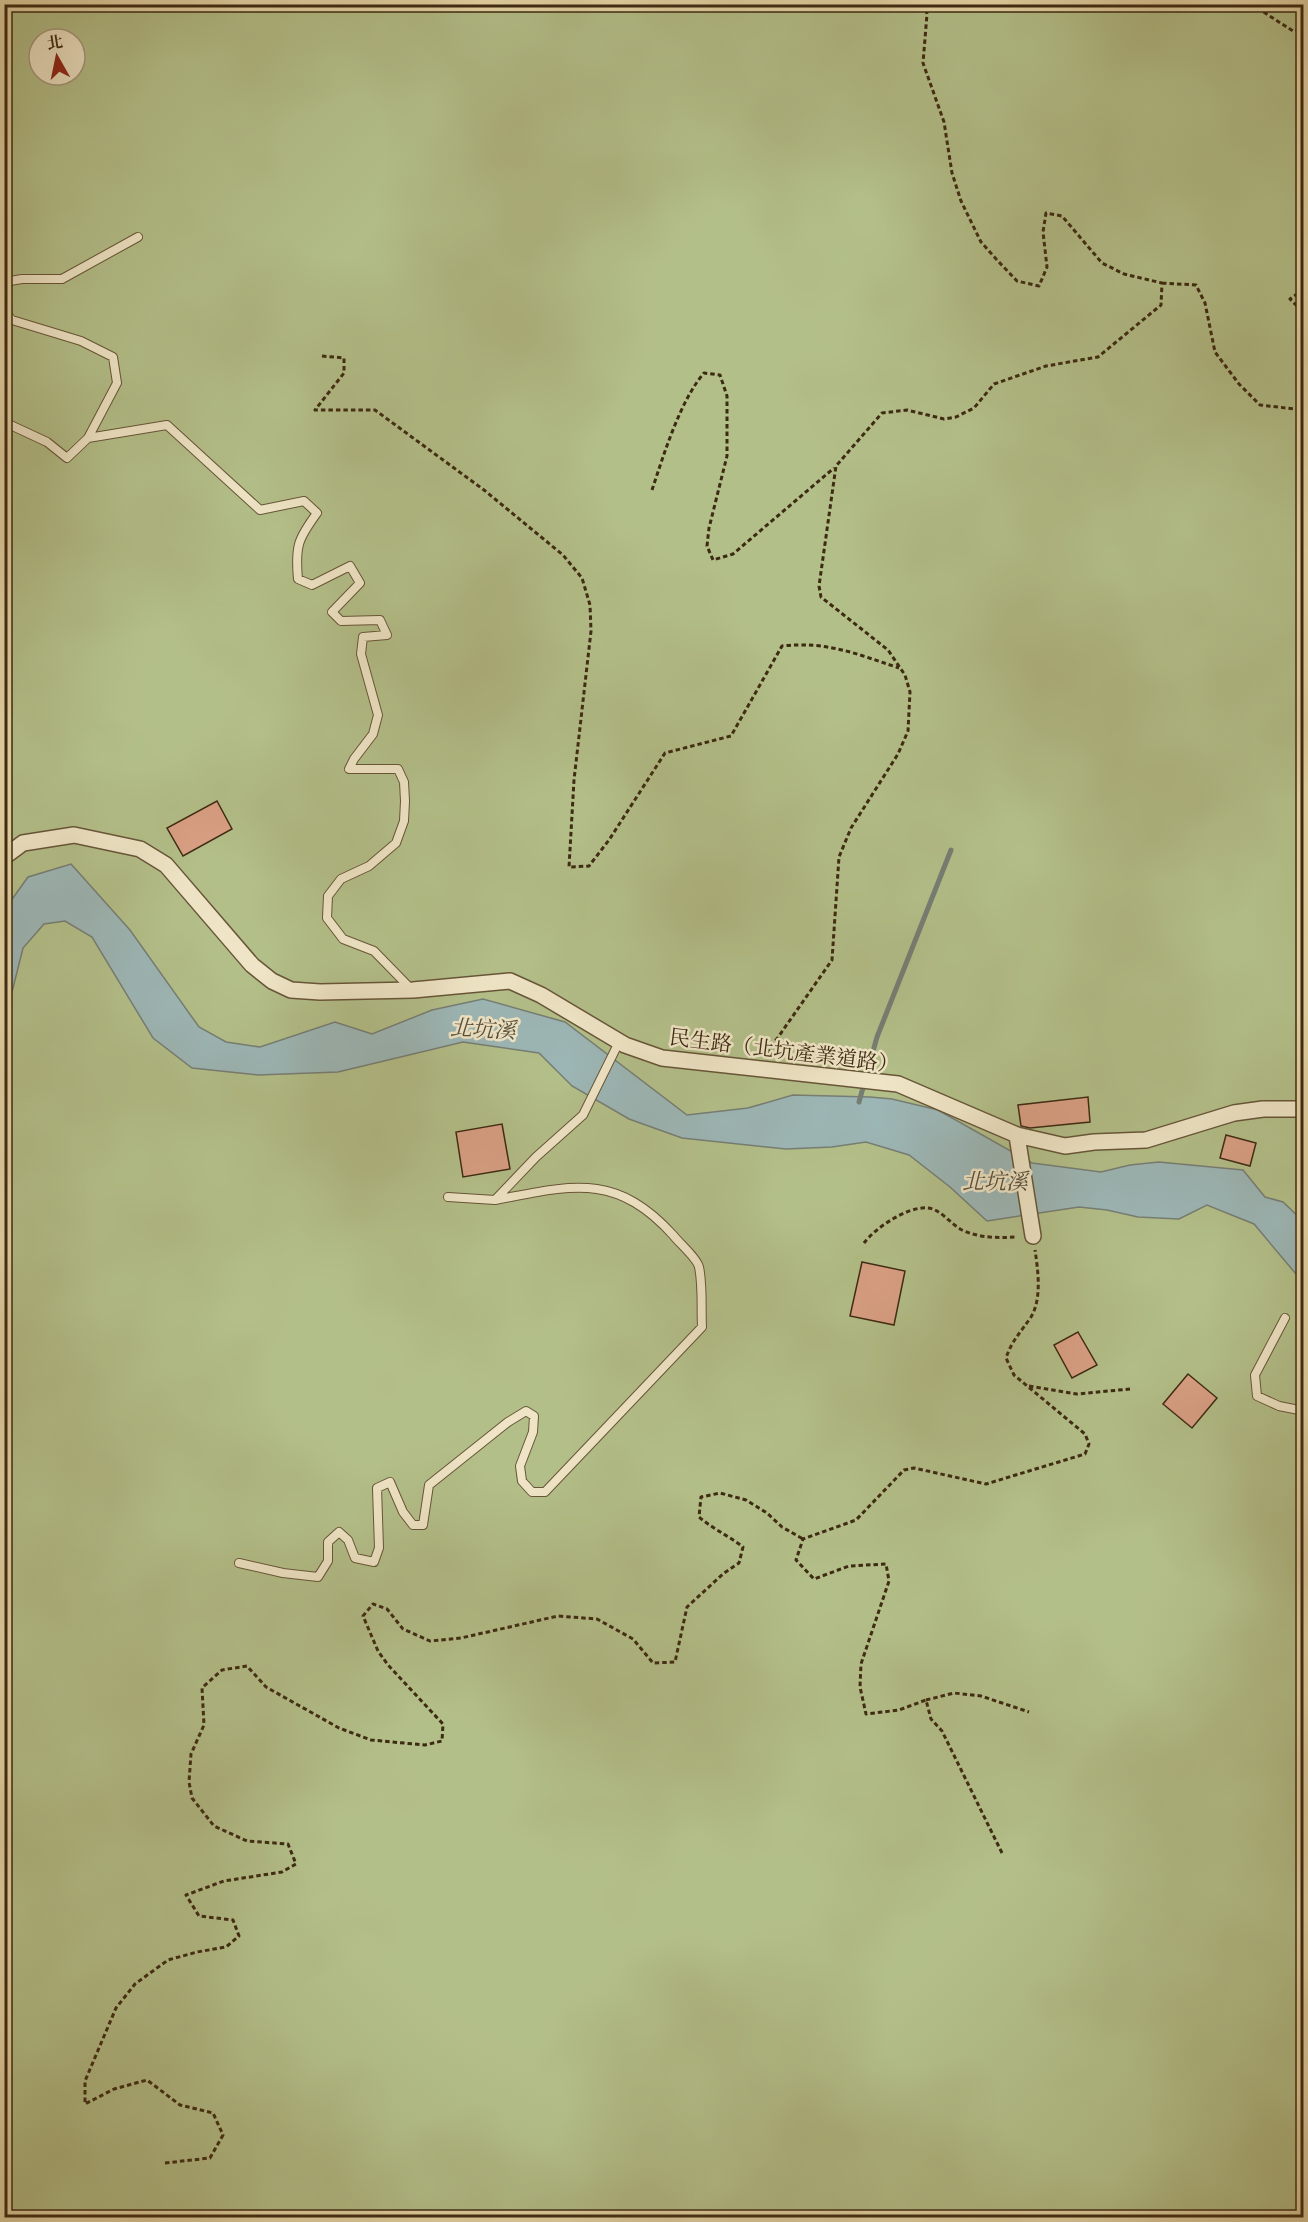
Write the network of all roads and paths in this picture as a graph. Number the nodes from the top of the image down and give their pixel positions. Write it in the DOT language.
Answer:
graph roads {
  1 [pos="860,4"];
  2 [pos="898,4"];
  3 [pos="925,4"];
  4 [pos="1251,4"];
  5 [pos="1300,4"];
  6 [pos="1304,12"];
  7 [pos="1304,29"];
  8 [pos="138,237"];
  9 [pos="4,282"];
  10 [pos="1162,283"];
  11 [pos="1304,289"];
  12 [pos="4,311"];
  13 [pos="1304,313"];
  14 [pos="322,356"];
  15 [pos="1304,410"];
  16 [pos="4,422"];
  17 [pos="88,438"];
  18 [pos="836,466"];
  19 [pos="652,490"];
  20 [pos="900,668"];
  21 [pos="4,857"];
  22 [pos="413,990"];
  23 [pos="619,1042"];
  24 [pos="756,1068"];
  25 [pos="1304,1112"];
  26 [pos="1017,1136"];
  27 [pos="448,1197"];
  28 [pos="495,1200"];
  29 [pos="1033,1236"];
  30 [pos="864,1243"];
  31 [pos="1286,1318"];
  32 [pos="1027,1386"];
  33 [pos="1130,1389"];
  34 [pos="1304,1412"];
  35 [pos="803,1539"];
  36 [pos="239,1563"];
  37 [pos="926,1700"];
  38 [pos="1029,1712"];
  39 [pos="1002,1852"];
  40 [pos="165,2163"];
  1 -- 2 [label="path"];
  3 -- 10 [label="path"];
  4 -- 7 [label="path"];
  5 -- 6 [label="path"];
  8 -- 9 [label="lane"];
  10 -- 15 [label="path"];
  10 -- 18 [label="path"];
  11 -- 13 [label="path"];
  12 -- 17 [label="lane"];
  14 -- 20 [label="path"];
  16 -- 17 [label="lane"];
  17 -- 22 [label="lane"];
  18 -- 19 [label="path"];
  18 -- 20 [label="path"];
  20 -- 24 [label="path"];
  21 -- 22 [label="street, 民生路（北坑產業道路）"];
  22 -- 23 [label="street, 民生路（北坑產業道路）"];
  23 -- 24 [label="street, 民生路（北坑產業道路）"];
  23 -- 28 [label="lane"];
  24 -- 25 [label="street, 民生路（北坑產業道路）"];
  26 -- 29 [label="street"];
  27 -- 28 [label="lane"];
  28 -- 36 [label="lane"];
  29 -- 30 [label="path"];
  29 -- 32 [label="path"];
  31 -- 34 [label="lane"];
  32 -- 33 [label="path"];
  32 -- 35 [label="path"];
  35 -- 37 [label="path"];
  35 -- 40 [label="path"];
  37 -- 38 [label="path"];
  37 -- 39 [label="path"];
}
